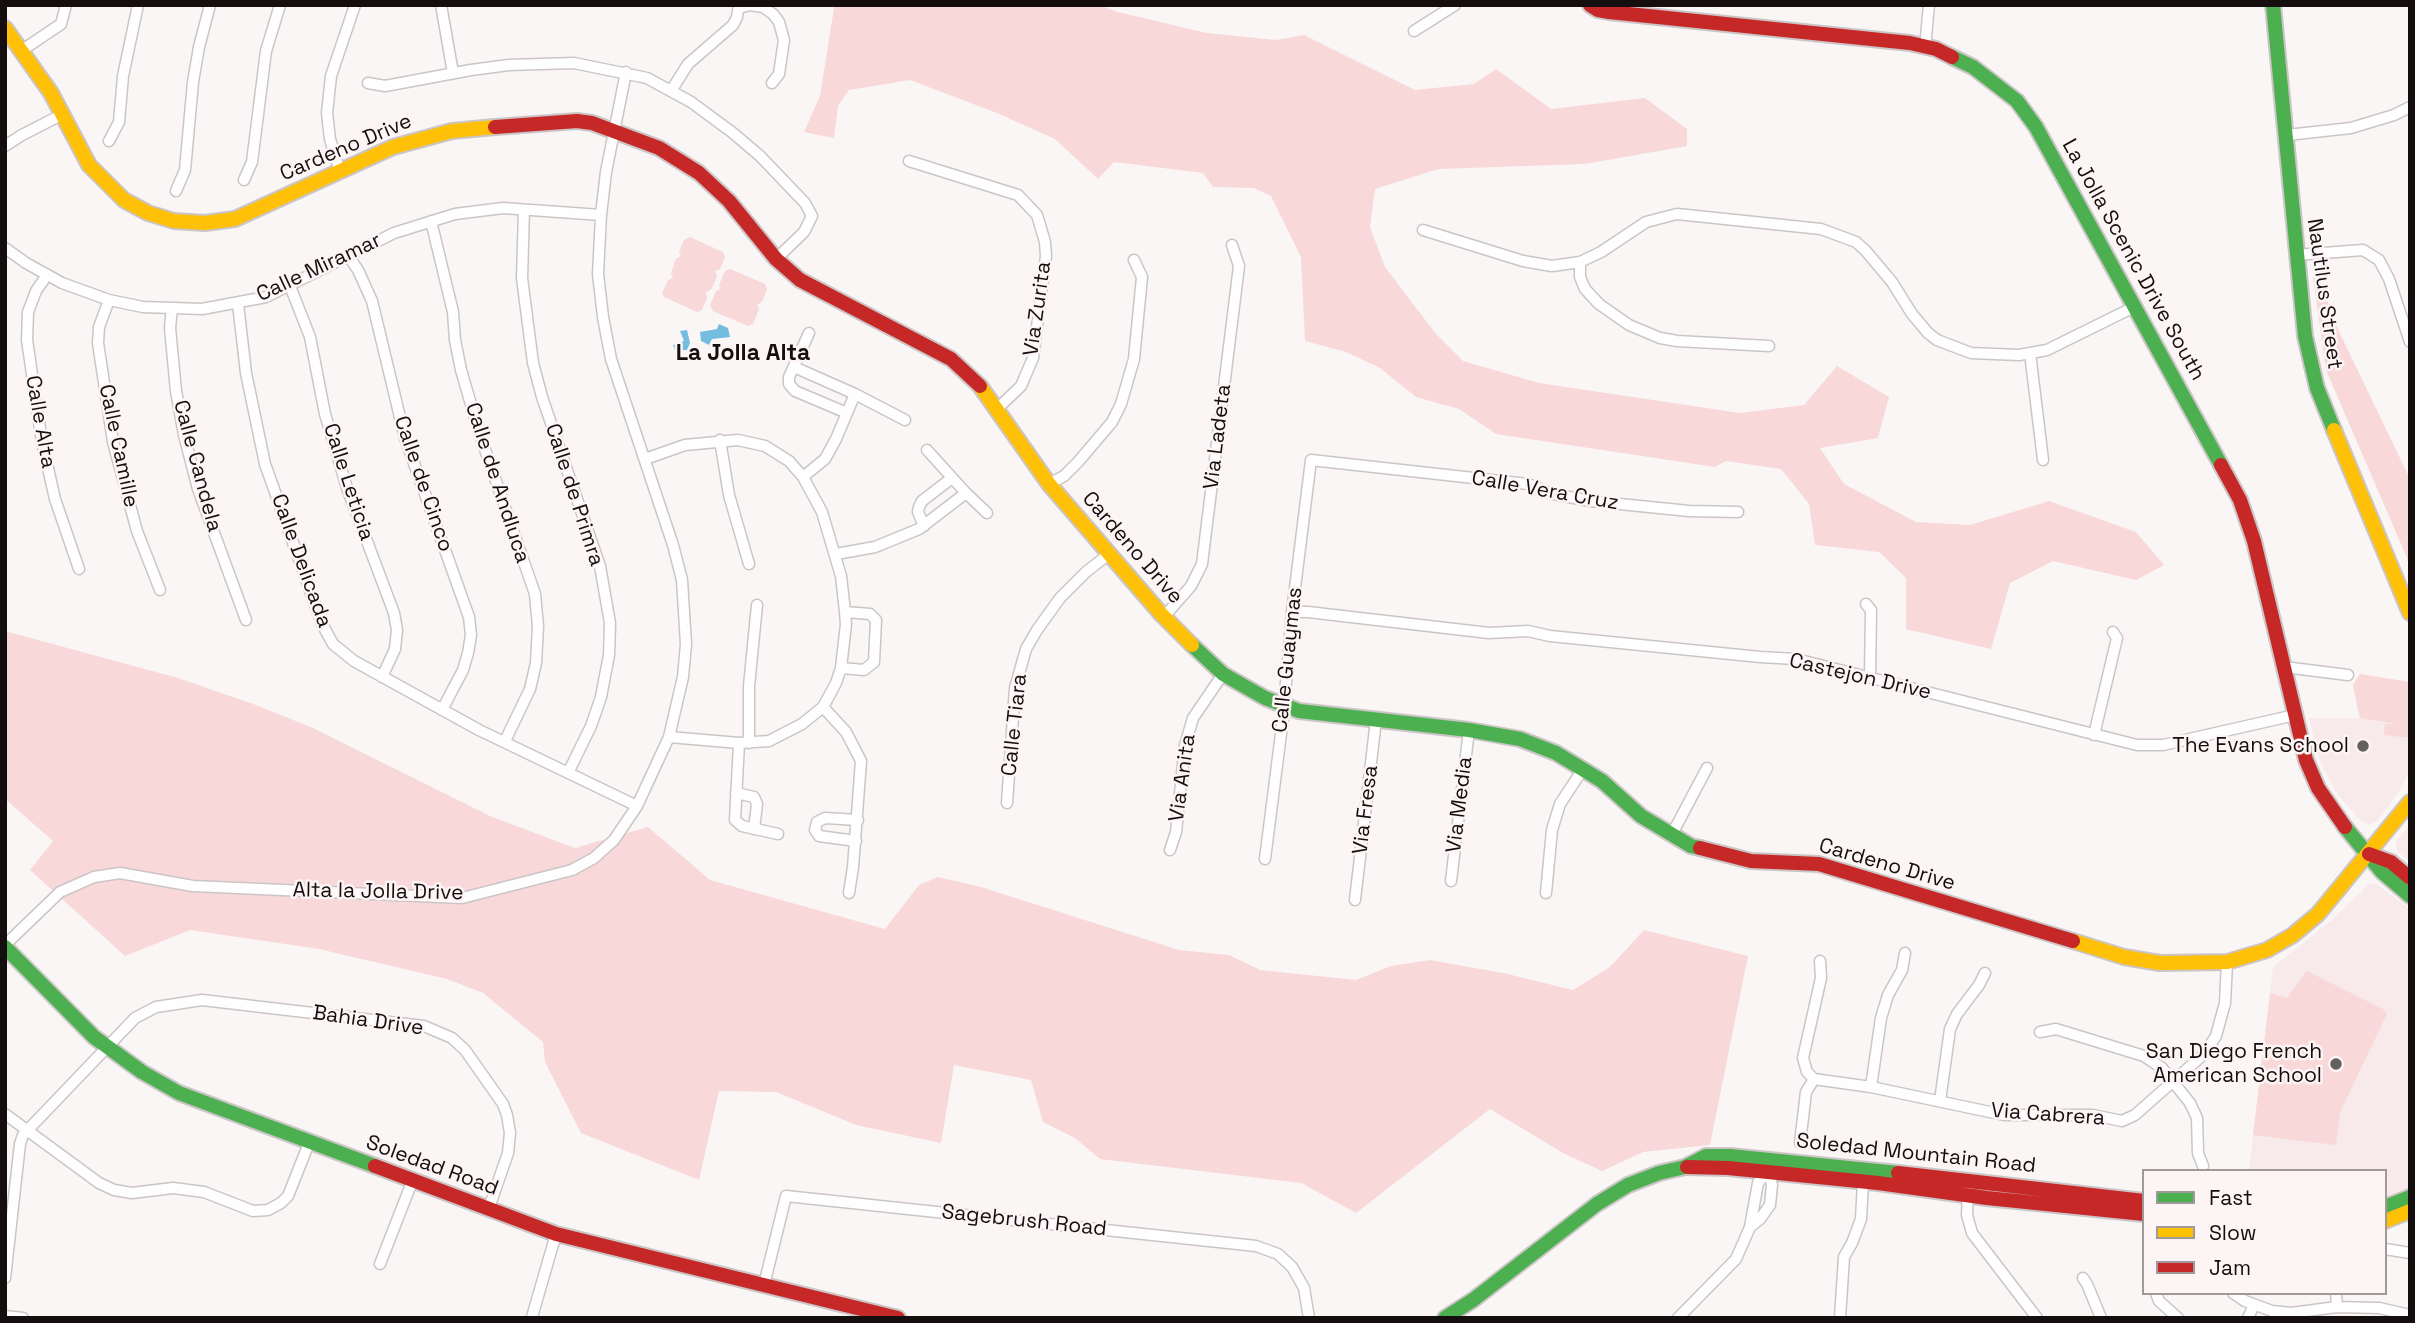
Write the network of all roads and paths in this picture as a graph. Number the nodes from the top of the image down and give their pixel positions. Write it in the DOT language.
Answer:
graph roads {
  1 [pos="66,5"];
  2 [pos="138,5"];
  3 [pos="210,5"];
  4 [pos="279,5"];
  5 [pos="355,5"];
  6 [pos="441,5"];
  7 [pos="1455,5"];
  8 [pos="1590,5"];
  9 [pos="1929,5"];
  10 [pos="2273,5"];
  11 [pos="739,6"];
  12 [pos="1609,9"];
  13 [pos="5,28"];
  14 [pos="1414,31"];
  15 [pos="1925,47"];
  16 [pos="21,51"];
  17 [pos="626,72"];
  18 [pos="453,73"];
  19 [pos="368,83"];
  20 [pos="772,83"];
  21 [pos="671,91"];
  22 [pos="2410,107"];
  23 [pos="61,116"];
  24 [pos="615,131"];
  25 [pos="2287,135"];
  26 [pos="109,141"];
  27 [pos="5,146"];
  28 [pos="909,161"];
  29 [pos="340,172"];
  30 [pos="244,180"];
  31 [pos="177,191"];
  32 [pos="524,210"];
  33 [pos="601,215"];
  34 [pos="431,221"];
  35 [pos="1423,230"];
  36 [pos="1232,245"];
  37 [pos="5,248"];
  38 [pos="2296,255"];
  39 [pos="349,257"];
  40 [pos="776,259"];
  41 [pos="1135,260"];
  42 [pos="1580,262"];
  43 [pos="47,275"];
  44 [pos="290,286"];
  45 [pos="109,300"];
  46 [pos="238,304"];
  47 [pos="2134,307"];
  48 [pos="172,308"];
  49 [pos="809,333"];
  50 [pos="2410,342"];
  51 [pos="1769,346"];
  52 [pos="2029,353"];
  53 [pos="794,367"];
  54 [pos="855,394"];
  55 [pos="997,409"];
  56 [pos="847,413"];
  57 [pos="905,420"];
  58 [pos="720,440"];
  59 [pos="927,450"];
  60 [pos="645,459"];
  61 [pos="1311,460"];
  62 [pos="2043,460"];
  63 [pos="803,477"];
  64 [pos="953,478"];
  65 [pos="1049,484"];
  66 [pos="966,493"];
  67 [pos="1738,512"];
  68 [pos="987,513"];
  69 [pos="924,526"];
  70 [pos="836,554"];
  71 [pos="1109,554"];
  72 [pos="750,564"];
  73 [pos="79,569"];
  74 [pos="160,590"];
  75 [pos="1866,604"];
  76 [pos="757,605"];
  77 [pos="845,612"];
  78 [pos="1292,612"];
  79 [pos="2410,613"];
  80 [pos="1162,615"];
  81 [pos="246,620"];
  82 [pos="2113,632"];
  83 [pos="2284,667"];
  84 [pos="841,668"];
  85 [pos="1223,674"];
  86 [pos="2348,676"];
  87 [pos="382,677"];
  88 [pos="1870,677"];
  89 [pos="1283,705"];
  90 [pos="822,707"];
  91 [pos="442,710"];
  92 [pos="2295,715"];
  93 [pos="1376,720"];
  94 [pos="1469,730"];
  95 [pos="2094,735"];
  96 [pos="670,737"];
  97 [pos="505,741"];
  98 [pos="744,743"];
  99 [pos="1707,768"];
  100 [pos="1583,769"];
  101 [pos="568,773"];
  102 [pos="736,793"];
  103 [pos="2410,802"];
  104 [pos="1007,803"];
  105 [pos="637,806"];
  106 [pos="858,820"];
  107 [pos="754,829"];
  108 [pos="778,834"];
  109 [pos="1671,836"];
  110 [pos="856,841"];
  111 [pos="1170,850"];
  112 [pos="2368,853"];
  113 [pos="1265,859"];
  114 [pos="2410,878"];
  115 [pos="1451,881"];
  116 [pos="1546,892"];
  117 [pos="849,893"];
  118 [pos="2410,896"];
  119 [pos="1355,900"];
  120 [pos="5,946"];
  121 [pos="1905,953"];
  122 [pos="1820,961"];
  123 [pos="2227,962"];
  124 [pos="1985,973"];
  125 [pos="2040,1032"];
  126 [pos="106,1047"];
  127 [pos="1814,1079"];
  128 [pos="2174,1082"];
  129 [pos="1871,1087"];
  130 [pos="1940,1101"];
  131 [pos="5,1114"];
  132 [pos="27,1130"];
  133 [pos="309,1143"];
  134 [pos="1800,1143"];
  135 [pos="1767,1166"];
  136 [pos="2203,1166"];
  137 [pos="412,1182"];
  138 [pos="1864,1182"];
  139 [pos="1968,1189"];
  140 [pos="2410,1197"];
  141 [pos="2142,1201"];
  142 [pos="2387,1206"];
  143 [pos="489,1208"];
  144 [pos="2410,1211"];
  145 [pos="2142,1214"];
  146 [pos="2387,1220"];
  147 [pos="1750,1227"];
  148 [pos="556,1234"];
  149 [pos="2387,1249"];
  150 [pos="2410,1253"];
  151 [pos="380,1264"];
  152 [pos="5,1278"];
  153 [pos="2082,1278"];
  154 [pos="764,1285"];
  155 [pos="2157,1295"];
  156 [pos="2237,1295"];
  157 [pos="2336,1295"];
  158 [pos="2254,1305"];
  159 [pos="2337,1307"];
  160 [pos="2410,1315"];
  161 [pos="5,1316"];
  162 [pos="532,1317"];
  163 [pos="23,1318"];
  164 [pos="898,1318"];
  165 [pos="1309,1318"];
  166 [pos="1445,1318"];
  167 [pos="1678,1318"];
  168 [pos="1840,1318"];
  169 [pos="2037,1318"];
  170 [pos="2101,1318"];
  171 [pos="2178,1318"];
  172 [pos="2248,1318"];
  1 -- 16 [label="street"];
  2 -- 26 [label="street"];
  3 -- 31 [label="street"];
  4 -- 30 [label="street"];
  5 -- 29 [label="street"];
  6 -- 18 [label="street"];
  7 -- 14 [label="street"];
  8 -- 12 [label="street, La Jolla Scenic Drive South"];
  9 -- 15 [label="street"];
  10 -- 25 [label="street, Nautilus Street"];
  11 -- 20 [label="street"];
  11 -- 21 [label="street"];
  12 -- 15 [label="street, La Jolla Scenic Drive South"];
  13 -- 16 [label="street, Cardeno Drive"];
  15 -- 47 [label="street, La Jolla Scenic Drive South"];
  16 -- 23 [label="street, Cardeno Drive"];
  17 -- 18 [label="street"];
  17 -- 21 [label="street"];
  17 -- 24 [label="street, Alta la Jolla Drive"];
  18 -- 19 [label="street"];
  21 -- 40 [label="street"];
  22 -- 25 [label="street"];
  23 -- 27 [label="street"];
  23 -- 29 [label="street, Cardeno Drive"];
  24 -- 29 [label="street, Cardeno Drive"];
  24 -- 33 [label="street, Alta la Jolla Drive"];
  24 -- 40 [label="street, Cardeno Drive"];
  25 -- 38 [label="street, Nautilus Street"];
  28 -- 55 [label="street, Via Zurita"];
  32 -- 33 [label="street, Calle Miramar"];
  32 -- 34 [label="street, Calle Miramar"];
  32 -- 101 [label="street, Calle de Primra"];
  33 -- 60 [label="street, Alta la Jolla Drive"];
  34 -- 39 [label="street, Calle Miramar"];
  34 -- 97 [label="street, Calle de Andluca"];
  35 -- 42 [label="street"];
  36 -- 80 [label="street, Via Ladeta"];
  37 -- 43 [label="street, Calle Miramar"];
  38 -- 50 [label="street"];
  38 -- 79 [label="street, Nautilus Street"];
  39 -- 44 [label="street, Calle Miramar"];
  39 -- 91 [label="street, Calle de Cinco"];
  40 -- 55 [label="street, Cardeno Drive"];
  41 -- 65 [label="street"];
  42 -- 51 [label="street"];
  42 -- 52 [label="street"];
  43 -- 45 [label="street, Calle Miramar"];
  43 -- 73 [label="street, Calle Alta"];
  44 -- 46 [label="street, Calle Miramar"];
  44 -- 87 [label="street, Calle Leticia"];
  45 -- 48 [label="street, Calle Miramar"];
  45 -- 74 [label="street, Calle Camille"];
  46 -- 48 [label="street, Calle Miramar"];
  46 -- 87 [label="street, Calle Delicada"];
  47 -- 52 [label="street"];
  47 -- 83 [label="street, La Jolla Scenic Drive South"];
  48 -- 81 [label="street, Calle Candela"];
  49 -- 53 [label="street"];
  52 -- 62 [label="street"];
  53 -- 54 [label="street"];
  53 -- 56 [label="street"];
  54 -- 56 [label="street"];
  54 -- 57 [label="street"];
  55 -- 65 [label="street, Cardeno Drive"];
  56 -- 63 [label="street"];
  58 -- 60 [label="street"];
  58 -- 63 [label="street"];
  58 -- 72 [label="street"];
  59 -- 64 [label="street"];
  60 -- 96 [label="street, Alta la Jolla Drive"];
  61 -- 67 [label="street, Calle Vera Cruz"];
  61 -- 78 [label="street, Calle Guaymas"];
  63 -- 70 [label="street"];
  64 -- 66 [label="street"];
  64 -- 69 [label="street"];
  65 -- 71 [label="street, Cardeno Drive"];
  66 -- 68 [label="street"];
  66 -- 69 [label="street"];
  69 -- 70 [label="street"];
  70 -- 77 [label="street"];
  71 -- 80 [label="street, Cardeno Drive"];
  71 -- 104 [label="street, Calle Tiara"];
  75 -- 88 [label="street"];
  76 -- 98 [label="street"];
  77 -- 84 [label="street"];
  77 -- 84 [label="street"];
  78 -- 88 [label="street, Castejon Drive"];
  78 -- 89 [label="street, Calle Guaymas"];
  80 -- 85 [label="street, Cardeno Drive"];
  82 -- 95 [label="street"];
  83 -- 86 [label="street"];
  83 -- 92 [label="street, La Jolla Scenic Drive South"];
  84 -- 90 [label="street"];
  85 -- 89 [label="street, Cardeno Drive"];
  85 -- 111 [label="street, Via Anita"];
  87 -- 91 [label="street, Calle Delicada"];
  88 -- 95 [label="street, Castejon Drive"];
  89 -- 93 [label="street, Cardeno Drive"];
  89 -- 113 [label="street, Calle Guaymas"];
  90 -- 98 [label="street"];
  90 -- 106 [label="street"];
  91 -- 97 [label="street, Calle Delicada"];
  92 -- 95 [label="street, Castejon Drive"];
  92 -- 112 [label="street, La Jolla Scenic Drive South"];
  93 -- 94 [label="street, Cardeno Drive"];
  93 -- 119 [label="street, Via Fresa"];
  94 -- 100 [label="street, Cardeno Drive"];
  94 -- 115 [label="street, Via Media"];
  96 -- 98 [label="street"];
  96 -- 105 [label="street, Alta la Jolla Drive"];
  97 -- 101 [label="street, Calle Delicada"];
  98 -- 102 [label="street"];
  99 -- 109 [label="street"];
  100 -- 109 [label="street, Cardeno Drive"];
  100 -- 116 [label="street"];
  101 -- 105 [label="street, Calle Delicada"];
  102 -- 107 [label="street"];
  102 -- 107 [label="street"];
  103 -- 112 [label="street"];
  105 -- 120 [label="street, Alta la Jolla Drive"];
  106 -- 110 [label="street"];
  106 -- 110 [label="street"];
  107 -- 108 [label="street"];
  109 -- 123 [label="street, Cardeno Drive"];
  110 -- 117 [label="street"];
  112 -- 114 [label="street, La Jolla Scenic Drive South"];
  112 -- 118 [label="street, La Jolla Scenic Drive South"];
  112 -- 123 [label="street, Cardeno Drive"];
  120 -- 126 [label="street, Soledad Road"];
  121 -- 129 [label="street"];
  122 -- 127 [label="street"];
  123 -- 128 [label="street, Via Cabrera"];
  124 -- 130 [label="street"];
  125 -- 128 [label="street"];
  126 -- 132 [label="street, Bahia Drive"];
  126 -- 133 [label="street, Soledad Road"];
  126 -- 143 [label="street, Bahia Drive"];
  127 -- 129 [label="street, Via Cabrera"];
  127 -- 134 [label="street"];
  128 -- 130 [label="street, Via Cabrera"];
  128 -- 136 [label="street"];
  129 -- 130 [label="street, Via Cabrera"];
  131 -- 132 [label="street"];
  132 -- 133 [label="street"];
  132 -- 152 [label="street"];
  133 -- 137 [label="street, Soledad Road"];
  135 -- 138 [label="street, Soledad Mountain Road"];
  135 -- 139 [label="street, Soledad Mountain Road"];
  135 -- 147 [label="street"];
  135 -- 147 [label="street"];
  135 -- 166 [label="street, Soledad Mountain Road"];
  137 -- 143 [label="street, Soledad Road"];
  137 -- 151 [label="street"];
  138 -- 139 [label="street, Soledad Mountain Road"];
  138 -- 168 [label="street"];
  139 -- 141 [label="street, Soledad Mountain Road"];
  139 -- 145 [label="street, Soledad Mountain Road"];
  139 -- 169 [label="street"];
  140 -- 142 [label="street"];
  143 -- 148 [label="street, Soledad Road"];
  144 -- 146 [label="street"];
  147 -- 167 [label="street"];
  148 -- 154 [label="street, Soledad Road"];
  148 -- 162 [label="street"];
  149 -- 150 [label="street"];
  153 -- 170 [label="street"];
  154 -- 164 [label="street, Soledad Road"];
  154 -- 165 [label="street, Sagebrush Road"];
  155 -- 171 [label="street"];
  156 -- 158 [label="street"];
  157 -- 159 [label="street"];
  158 -- 159 [label="street"];
  158 -- 172 [label="street"];
  159 -- 160 [label="street"];
  161 -- 163 [label="street"];
}
